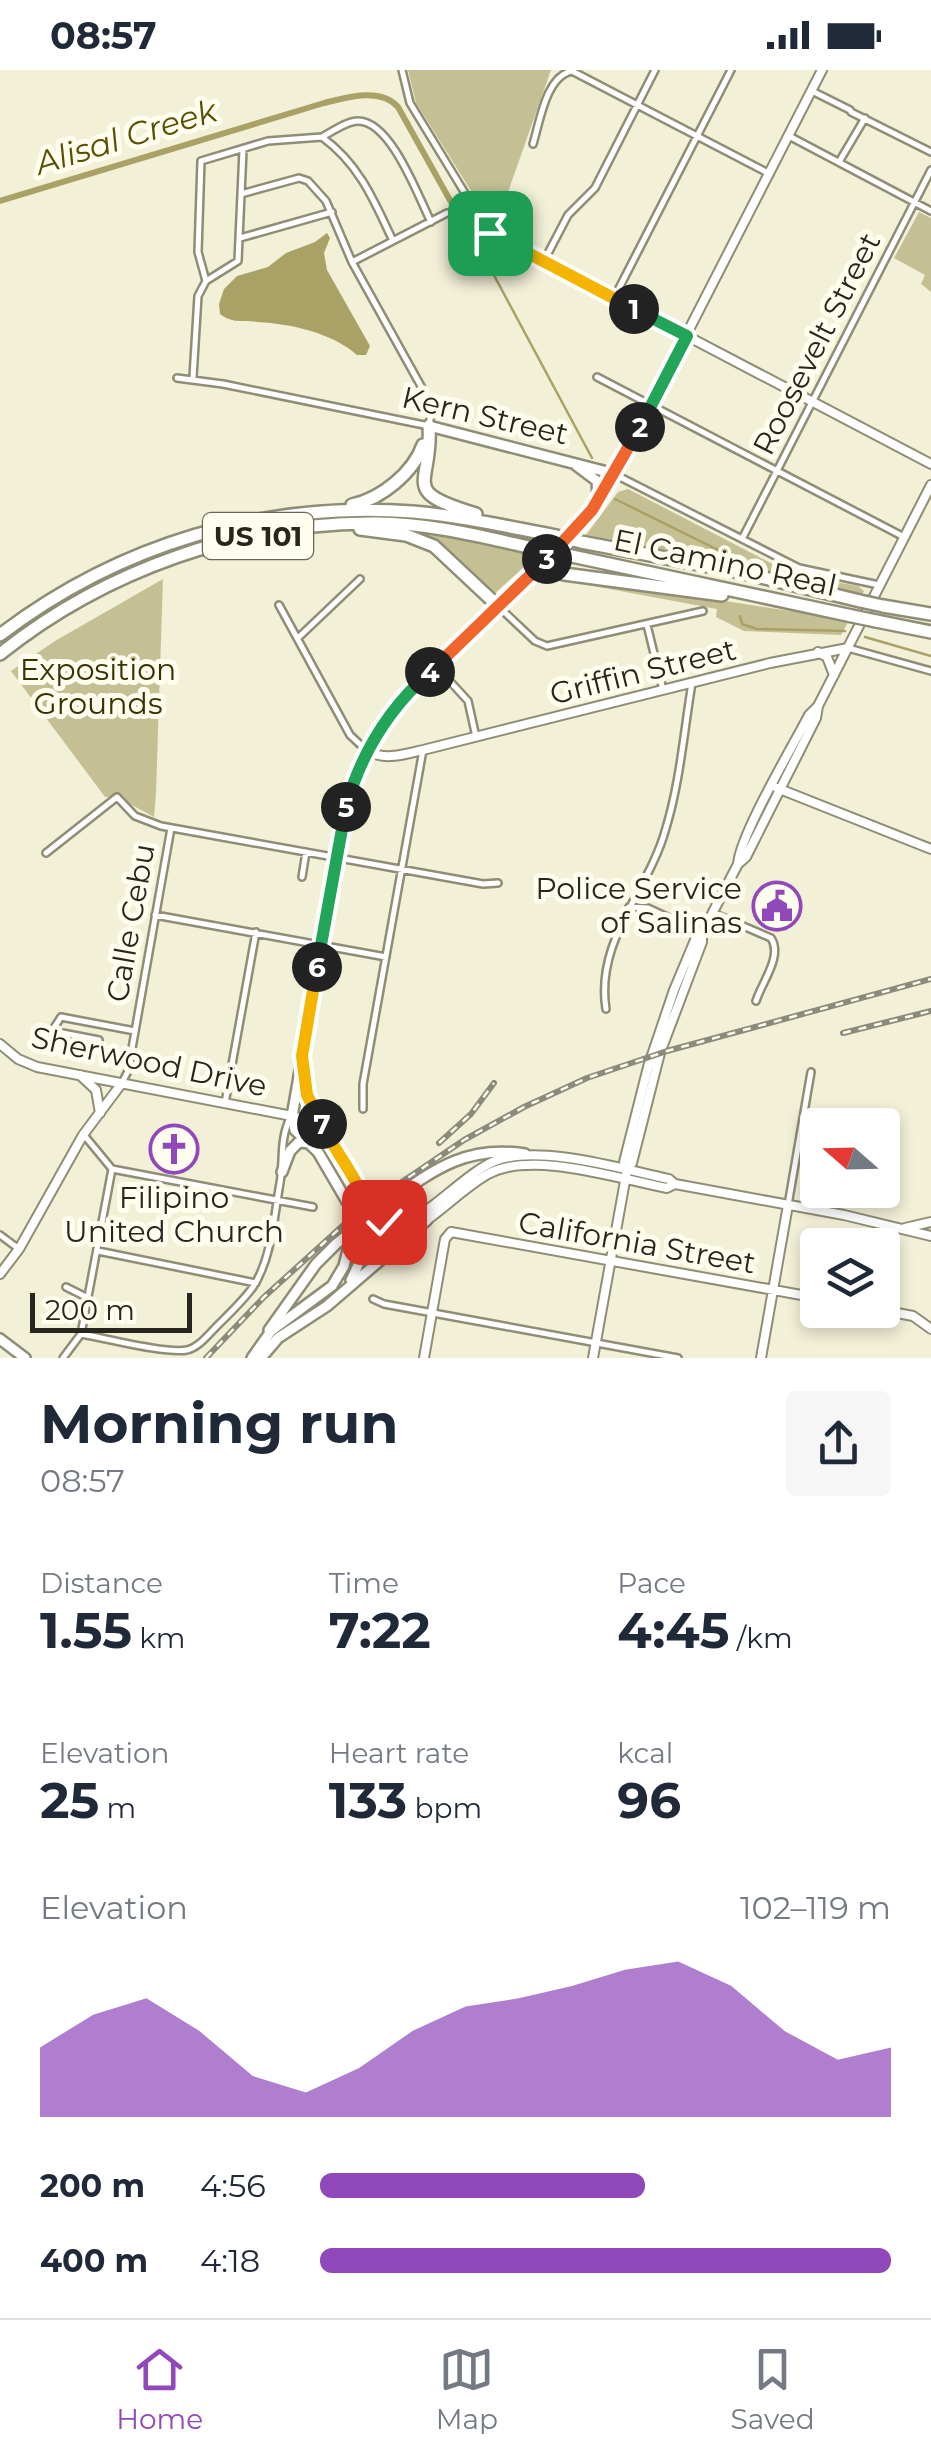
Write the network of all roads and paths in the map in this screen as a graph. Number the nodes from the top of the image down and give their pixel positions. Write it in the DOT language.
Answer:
graph roads {
  1 [pos="402,70"];
  2 [pos="594,70"];
  3 [pos="655,70"];
  4 [pos="731,70"];
  5 [pos="822,70"];
  6 [pos="590,79"];
  7 [pos="812,91"];
  8 [pos="635,105"];
  9 [pos="865,118"];
  10 [pos="789,136"];
  11 [pos="322,137"];
  12 [pos="696,138"];
  13 [pos="533,144"];
  14 [pos="243,150"];
  15 [pos="931,152"];
  16 [pos="840,162"];
  17 [pos="931,170"];
  18 [pos="770,174"];
  19 [pos="241,194"];
  20 [pos="914,202"];
  21 [pos="931,210"];
  22 [pos="332,212"];
  23 [pos="447,213"];
  24 [pos="430,222"];
  25 [pos="240,238"];
  26 [pos="393,241"];
  27 [pos="352,262"];
  28 [pos="544,262"];
  29 [pos="206,280"];
  30 [pos="614,298"];
  31 [pos="687,336"];
  32 [pos="597,377"];
  33 [pos="177,378"];
  34 [pos="193,378"];
  35 [pos="813,401"];
  36 [pos="652,406"];
  37 [pos="429,426"];
  38 [pos="571,462"];
  39 [pos="931,464"];
  40 [pos="777,471"];
  41 [pos="615,474"];
  42 [pos="931,484"];
  43 [pos="596,505"];
  44 [pos="308,513"];
  45 [pos="336,526"];
  46 [pos="533,532"];
  47 [pos="904,537"];
  48 [pos="742,539"];
  49 [pos="538,568"];
  50 [pos="360,579"];
  51 [pos="879,585"];
  52 [pos="776,600"];
  53 [pos="279,605"];
  54 [pos="498,606"];
  55 [pos="703,611"];
  56 [pos="931,614"];
  57 [pos="646,624"];
  58 [pos="931,632"];
  59 [pos="0,635"];
  60 [pos="299,638"];
  61 [pos="848,648"];
  62 [pos="818,652"];
  63 [pos="0,654"];
  64 [pos="436,666"];
  65 [pos="931,671"];
  66 [pos="834,676"];
  67 [pos="692,682"];
  68 [pos="663,690"];
  69 [pos="476,737"];
  70 [pos="424,750"];
  71 [pos="367,751"];
  72 [pos="776,787"];
  73 [pos="170,828"];
  74 [pos="931,850"];
  75 [pos="306,852"];
  76 [pos="46,854"];
  77 [pos="336,857"];
  78 [pos="402,870"];
  79 [pos="302,877"];
  80 [pos="498,883"];
  81 [pos="628,907"];
  82 [pos="712,913"];
  83 [pos="155,915"];
  84 [pos="256,932"];
  85 [pos="702,932"];
  86 [pos="320,945"];
  87 [pos="386,957"];
  88 [pos="756,1002"];
  89 [pos="606,1009"];
  90 [pos="134,1031"];
  91 [pos="99,1040"];
  92 [pos="0,1044"];
  93 [pos="302,1056"];
  94 [pos="810,1072"];
  95 [pos="80,1076"];
  96 [pos="122,1084"];
  97 [pos="225,1104"];
  98 [pos="364,1109"];
  99 [pos="100,1113"];
  100 [pos="292,1116"];
  101 [pos="83,1134"];
  102 [pos="310,1143"];
  103 [pos="331,1146"];
  104 [pos="525,1154"];
  105 [pos="112,1169"];
  106 [pos="282,1172"];
  107 [pos="626,1175"];
  108 [pos="276,1200"];
  109 [pos="788,1204"];
  110 [pos="349,1205"];
  111 [pos="313,1206"];
  112 [pos="366,1212"];
  113 [pos="427,1220"];
  114 [pos="931,1222"];
  115 [pos="366,1228"];
  116 [pos="905,1228"];
  117 [pos="0,1236"];
  118 [pos="931,1236"];
  119 [pos="20,1249"];
  120 [pos="98,1252"];
  121 [pos="611,1260"];
  122 [pos="0,1274"];
  123 [pos="256,1282"];
  124 [pos="66,1287"];
  125 [pos="347,1287"];
  126 [pos="773,1290"];
  127 [pos="800,1295"];
  128 [pos="88,1298"];
  129 [pos="373,1299"];
  130 [pos="431,1313"];
  131 [pos="900,1314"];
  132 [pos="931,1329"];
  133 [pos="81,1334"];
  134 [pos="265,1336"];
  135 [pos="0,1339"];
  136 [pos="596,1343"];
  137 [pos="25,1358"];
  138 [pos="64,1358"];
  139 [pos="252,1358"];
  140 [pos="261,1358"];
  141 [pos="424,1358"];
  142 [pos="593,1358"];
  143 [pos="678,1358"];
  144 [pos="761,1358"];
  1 -- 28 [label="street"];
  2 -- 6 [label="street"];
  3 -- 8 [label="street"];
  4 -- 12 [label="street"];
  5 -- 7 [label="main road"];
  6 -- 8 [label="street"];
  6 -- 13 [label="street"];
  7 -- 9 [label="street"];
  7 -- 10 [label="main road"];
  8 -- 12 [label="street"];
  8 -- 28 [label="street"];
  9 -- 15 [label="street"];
  9 -- 16 [label="street"];
  10 -- 16 [label="street"];
  10 -- 18 [label="main road"];
  11 -- 14 [label="street"];
  11 -- 24 [label="street"];
  11 -- 26 [label="street"];
  12 -- 18 [label="street"];
  12 -- 30 [label="street"];
  14 -- 19 [label="street"];
  14 -- 29 [label="street"];
  16 -- 20 [label="street"];
  17 -- 20 [label="street, Roosevelt Street"];
  18 -- 31 [label="main road"];
  19 -- 22 [label="street"];
  19 -- 25 [label="street"];
  20 -- 21 [label="street"];
  20 -- 35 [label="street, Roosevelt Street"];
  22 -- 25 [label="street"];
  22 -- 27 [label="street"];
  23 -- 24 [label="street"];
  24 -- 26 [label="street"];
  25 -- 29 [label="street"];
  26 -- 27 [label="street"];
  27 -- 37 [label="street"];
  28 -- 30 [label="street"];
  29 -- 34 [label="street"];
  30 -- 31 [label="street"];
  31 -- 35 [label="main road"];
  31 -- 36 [label="main road"];
  32 -- 36 [label="street"];
  33 -- 34 [label="street, Kern Street"];
  34 -- 37 [label="street, Kern Street"];
  35 -- 39 [label="main road"];
  35 -- 40 [label="street, Roosevelt Street"];
  36 -- 40 [label="street"];
  36 -- 41 [label="main road"];
  37 -- 38 [label="main road, Kern Street"];
  37 -- 44 [label="highway"];
  37 -- 46 [label="highway"];
  38 -- 41 [label="main road, Kern Street"];
  38 -- 43 [label="main road"];
  40 -- 47 [label="street"];
  40 -- 48 [label="street, Roosevelt Street"];
  41 -- 43 [label="main road"];
  41 -- 48 [label="street, Kern Street"];
  42 -- 47 [label="main road"];
  43 -- 49 [label="main road"];
  44 -- 46 [label="highway, El Camino Real / US 101"];
  44 -- 59 [label="highway, El Camino Real / US 101"];
  45 -- 52 [label="highway, El Camino Real / US 101, bridge"];
  45 -- 54 [label="highway"];
  45 -- 63 [label="highway, El Camino Real / US 101"];
  46 -- 56 [label="highway, El Camino Real / US 101, bridge"];
  47 -- 51 [label="main road"];
  48 -- 51 [label="street, Kern Street"];
  49 -- 52 [label="highway"];
  49 -- 54 [label="main road"];
  50 -- 60 [label="street"];
  51 -- 61 [label="main road"];
  52 -- 58 [label="highway, El Camino Real / US 101, bridge"];
  53 -- 60 [label="street"];
  54 -- 57 [label="street"];
  54 -- 64 [label="main road"];
  55 -- 57 [label="street"];
  57 -- 68 [label="street"];
  60 -- 71 [label="street"];
  61 -- 62 [label="main road, Griffin Street"];
  61 -- 65 [label="street, Griffin Street"];
  61 -- 66 [label="main road"];
  62 -- 66 [label="main road"];
  62 -- 67 [label="main road, Griffin Street"];
  64 -- 69 [label="street"];
  64 -- 71 [label="main road"];
  66 -- 72 [label="main road"];
  67 -- 68 [label="main road, Griffin Street"];
  67 -- 81 [label="street"];
  68 -- 69 [label="main road, Griffin Street"];
  69 -- 70 [label="main road, Griffin Street"];
  70 -- 71 [label="main road, Griffin Street"];
  70 -- 78 [label="street"];
  71 -- 77 [label="main road"];
  72 -- 74 [label="main road"];
  72 -- 82 [label="main road"];
  73 -- 75 [label="street"];
  73 -- 76 [label="street"];
  73 -- 83 [label="street, Calle Cebu"];
  75 -- 77 [label="street"];
  75 -- 79 [label="street"];
  77 -- 78 [label="street"];
  77 -- 86 [label="main road"];
  78 -- 80 [label="street"];
  78 -- 87 [label="street"];
  81 -- 85 [label="street"];
  81 -- 89 [label="street"];
  82 -- 85 [label="main road"];
  82 -- 88 [label="street"];
  83 -- 84 [label="street"];
  83 -- 90 [label="street, Calle Cebu"];
  84 -- 86 [label="street"];
  84 -- 97 [label="street"];
  85 -- 107 [label="main road"];
  86 -- 87 [label="street"];
  86 -- 93 [label="main road"];
  87 -- 98 [label="street"];
  90 -- 91 [label="street"];
  90 -- 96 [label="street, Calle Cebu"];
  92 -- 95 [label="main road, Sherwood Drive"];
  93 -- 100 [label="main road"];
  93 -- 103 [label="main road"];
  94 -- 109 [label="street"];
  95 -- 96 [label="main road, Sherwood Drive"];
  95 -- 99 [label="main road"];
  96 -- 97 [label="main road, Sherwood Drive"];
  96 -- 99 [label="main road"];
  97 -- 100 [label="main road, Sherwood Drive"];
  99 -- 101 [label="main road"];
  100 -- 102 [label="main road"];
  100 -- 103 [label="main road"];
  100 -- 106 [label="street"];
  101 -- 105 [label="street"];
  101 -- 119 [label="main road"];
  102 -- 106 [label="main road"];
  102 -- 110 [label="main road"];
  103 -- 112 [label="main road"];
  104 -- 107 [label="main road"];
  104 -- 112 [label="main road"];
  104 -- 134 [label="main road, bridge"];
  105 -- 108 [label="street"];
  105 -- 120 [label="street"];
  106 -- 108 [label="street"];
  107 -- 109 [label="main road"];
  107 -- 113 [label="main road"];
  107 -- 121 [label="main road"];
  108 -- 111 [label="street"];
  108 -- 123 [label="street"];
  109 -- 116 [label="main road"];
  109 -- 126 [label="main road"];
  110 -- 115 [label="main road"];
  110 -- 134 [label="main road"];
  112 -- 115 [label="main road"];
  113 -- 115 [label="main road"];
  113 -- 125 [label="main road"];
  114 -- 116 [label="main road"];
  115 -- 125 [label="main road"];
  116 -- 118 [label="main road"];
  117 -- 119 [label="street"];
  119 -- 122 [label="main road"];
  120 -- 123 [label="street"];
  120 -- 128 [label="street"];
  121 -- 126 [label="main road, California Street"];
  121 -- 130 [label="main road, California Street"];
  121 -- 136 [label="main road"];
  123 -- 133 [label="street"];
  124 -- 128 [label="street"];
  125 -- 140 [label="main road"];
  126 -- 127 [label="main road, California Street"];
  126 -- 144 [label="main road"];
  128 -- 133 [label="street"];
  129 -- 130 [label="street"];
  130 -- 136 [label="street"];
  130 -- 141 [label="main road"];
  131 -- 132 [label="main road"];
  133 -- 138 [label="street"];
  134 -- 139 [label="main road"];
  135 -- 137 [label="main road"];
  136 -- 142 [label="main road"];
  136 -- 143 [label="street"];
}
